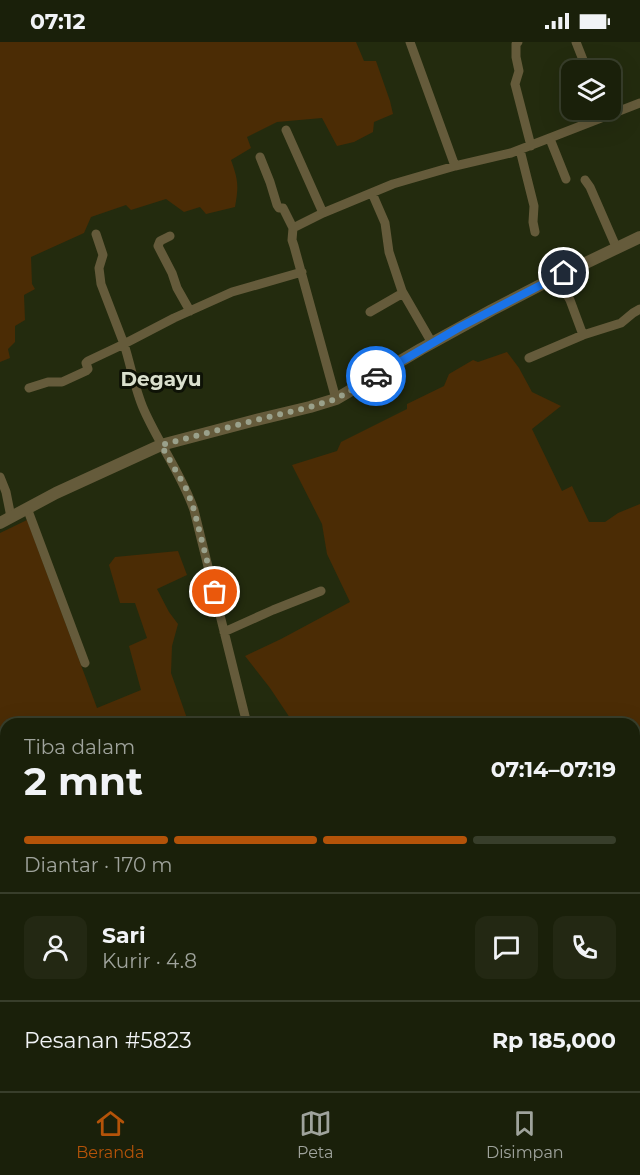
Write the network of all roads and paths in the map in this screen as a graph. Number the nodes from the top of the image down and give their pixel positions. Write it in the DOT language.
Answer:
graph roads {
  1 [pos="410,42"];
  2 [pos="519,42"];
  3 [pos="576,42"];
  4 [pos="583,60"];
  5 [pos="640,103"];
  6 [pos="621,108"];
  7 [pos="589,120"];
  8 [pos="286,130"];
  9 [pos="550,139"];
  10 [pos="531,146"];
  11 [pos="520,150"];
  12 [pos="260,157"];
  13 [pos="455,166"];
  14 [pos="566,179"];
  15 [pos="585,180"];
  16 [pos="372,193"];
  17 [pos="322,213"];
  18 [pos="293,228"];
  19 [pos="536,232"];
  20 [pos="96,234"];
  21 [pos="170,236"];
  22 [pos="640,237"];
  23 [pos="617,249"];
  24 [pos="302,272"];
  25 [pos="557,277"];
  26 [pos="403,293"];
  27 [pos="640,309"];
  28 [pos="190,311"];
  29 [pos="370,312"];
  30 [pos="583,335"];
  31 [pos="432,343"];
  32 [pos="124,344"];
  33 [pos="529,358"];
  34 [pos="29,388"];
  35 [pos="336,399"];
  36 [pos="161,445"];
  37 [pos="0,477"];
  38 [pos="27,508"];
  39 [pos="6,520"];
  40 [pos="321,591"];
  41 [pos="224,632"];
  42 [pos="85,663"];
  43 [pos="246,718"];
  1 -- 13 [label="street"];
  2 -- 10 [label="street"];
  3 -- 4 [label="street"];
  5 -- 6 [label="street"];
  7 -- 9 [label="street"];
  8 -- 17 [label="street"];
  9 -- 10 [label="street"];
  9 -- 14 [label="street"];
  10 -- 11 [label="street"];
  11 -- 13 [label="street"];
  11 -- 19 [label="street"];
  12 -- 18 [label="street"];
  13 -- 16 [label="street"];
  15 -- 23 [label="street"];
  16 -- 17 [label="street"];
  16 -- 26 [label="street"];
  17 -- 18 [label="street"];
  18 -- 24 [label="street"];
  20 -- 32 [label="street"];
  21 -- 28 [label="street"];
  22 -- 23 [label="street"];
  23 -- 25 [label="street"];
  24 -- 28 [label="street"];
  24 -- 35 [label="street"];
  25 -- 30 [label="street"];
  25 -- 31 [label="street"];
  26 -- 29 [label="street"];
  26 -- 31 [label="street"];
  27 -- 30 [label="street"];
  28 -- 32 [label="street"];
  30 -- 33 [label="street"];
  31 -- 35 [label="street"];
  32 -- 34 [label="street"];
  32 -- 36 [label="street"];
  35 -- 36 [label="street"];
  36 -- 38 [label="street"];
  36 -- 41 [label="street"];
  37 -- 39 [label="street"];
  38 -- 39 [label="street"];
  38 -- 42 [label="street"];
  40 -- 41 [label="street"];
  41 -- 43 [label="street"];
}
